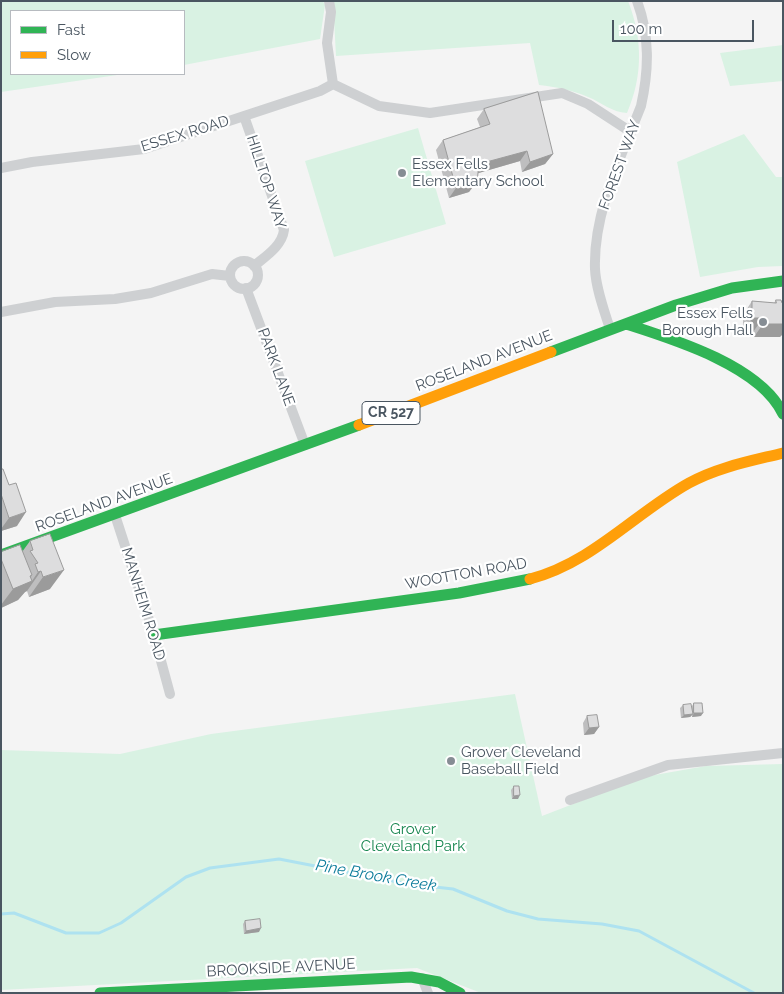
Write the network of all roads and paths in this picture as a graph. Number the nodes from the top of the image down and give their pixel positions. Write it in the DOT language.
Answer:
graph roads {
  1 [pos="329,1"];
  2 [pos="637,1"];
  3 [pos="333,84"];
  4 [pos="244,116"];
  5 [pos="631,132"];
  6 [pos="1,168"];
  7 [pos="254,266"];
  8 [pos="230,276"];
  9 [pos="783,280"];
  10 [pos="246,288"];
  11 [pos="1,312"];
  12 [pos="626,324"];
  13 [pos="610,329"];
  14 [pos="782,410"];
  15 [pos="305,445"];
  16 [pos="783,453"];
  17 [pos="115,515"];
  18 [pos="1,555"];
  19 [pos="154,635"];
  20 [pos="170,694"];
  21 [pos="783,753"];
  22 [pos="570,800"];
  23 [pos="422,978"];
  24 [pos="100,993"];
  25 [pos="428,993"];
  26 [pos="460,993"];
  1 -- 3 [label="street"];
  2 -- 5 [label="street, FOREST WAY"];
  3 -- 4 [label="street, ESSEX ROAD"];
  3 -- 5 [label="street"];
  4 -- 6 [label="street, ESSEX ROAD"];
  4 -- 7 [label="street, HILLTOP WAY"];
  5 -- 13 [label="street, FOREST WAY"];
  7 -- 8 [label="street"];
  7 -- 10 [label="street"];
  8 -- 10 [label="street"];
  8 -- 11 [label="street"];
  9 -- 12 [label="street, ROSELAND AVENUE / CR 527"];
  10 -- 15 [label="street, PARK LANE"];
  12 -- 13 [label="street, ROSELAND AVENUE / CR 527"];
  12 -- 14 [label="street"];
  13 -- 15 [label="street, ROSELAND AVENUE / CR 527"];
  15 -- 17 [label="street, ROSELAND AVENUE / CR 527"];
  16 -- 19 [label="street, WOOTTON ROAD"];
  17 -- 18 [label="street, ROSELAND AVENUE / CR 527"];
  17 -- 19 [label="street, MANHEIM ROAD"];
  19 -- 20 [label="street, MANHEIM ROAD"];
  21 -- 22 [label="street"];
  23 -- 24 [label="street, BROOKSIDE AVENUE"];
  23 -- 25 [label="street"];
  23 -- 26 [label="street, BROOKSIDE AVENUE"];
}
